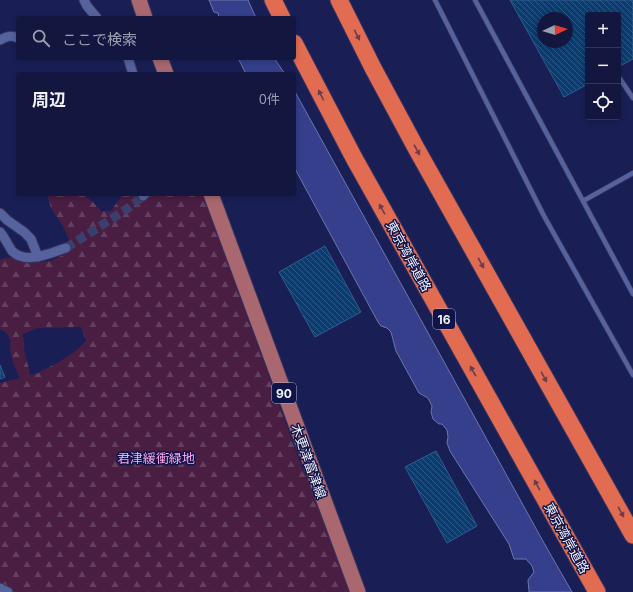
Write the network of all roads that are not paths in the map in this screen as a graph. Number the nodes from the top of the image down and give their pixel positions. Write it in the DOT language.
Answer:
graph roads {
  1 [pos="84,0"];
  2 [pos="139,0"];
  3 [pos="274,0"];
  4 [pos="339,0"];
  5 [pos="435,0"];
  6 [pos="475,0"];
  7 [pos="95,16"];
  8 [pos="144,16"];
  9 [pos="281,16"];
  10 [pos="16,37"];
  11 [pos="0,40"];
  12 [pos="296,47"];
  13 [pos="129,60"];
  14 [pos="161,60"];
  15 [pos="132,72"];
  16 [pos="165,72"];
  17 [pos="621,80"];
  18 [pos="633,98"];
  19 [pos="633,173"];
  20 [pos="212,196"];
  21 [pos="584,201"];
  22 [pos="0,213"];
  23 [pos="0,232"];
  24 [pos="66,248"];
  25 [pos="38,257"];
  26 [pos="633,294"];
  27 [pos="633,375"];
  28 [pos="633,535"];
  29 [pos="0,588"];
  30 [pos="8,592"];
  31 [pos="358,592"];
  32 [pos="597,592"];
  1 -- 7 [label="street"];
  2 -- 8 [label="main road"];
  3 -- 9 [label="highway"];
  4 -- 28 [label="highway, one-way"];
  5 -- 27 [label="lane"];
  6 -- 21 [label="lane"];
  10 -- 11 [label="street"];
  32 -- 12 [label="highway, 東京湾岸道路 / 16, one-way"];
  13 -- 15 [label="street"];
  14 -- 16 [label="main road"];
  17 -- 18 [label="lane"];
  19 -- 21 [label="lane"];
  20 -- 31 [label="main road, 木更津富津線 / 90"];
  21 -- 26 [label="lane"];
  22 -- 25 [label="street"];
  23 -- 25 [label="street"];
  24 -- 25 [label="street"];
  29 -- 30 [label="street"];
}
